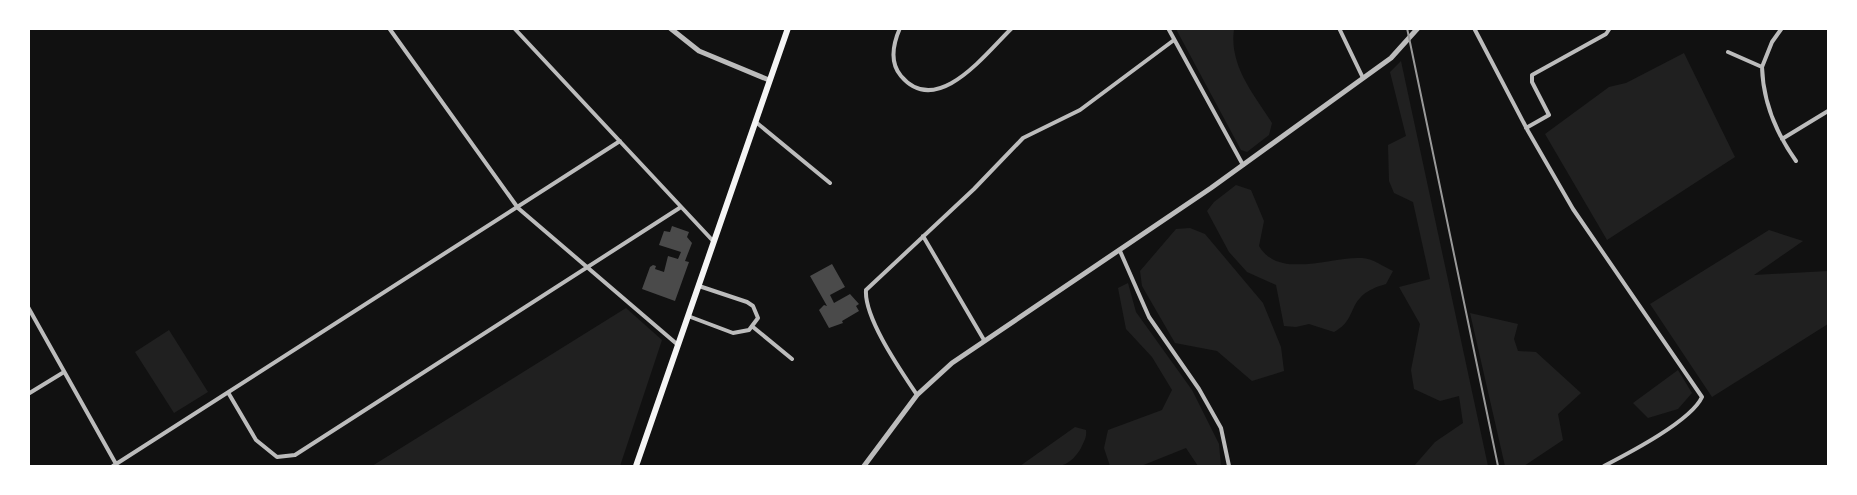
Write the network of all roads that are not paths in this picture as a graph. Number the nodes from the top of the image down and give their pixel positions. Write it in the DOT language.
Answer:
graph roads {
  1 [pos="389,28"];
  2 [pos="514,28"];
  3 [pos="670,28"];
  4 [pos="788,28"];
  5 [pos="900,28"];
  6 [pos="1012,28"];
  7 [pos="1168,28"];
  8 [pos="1340,28"];
  9 [pos="1418,28"];
  10 [pos="1474,28"];
  11 [pos="1610,28"];
  12 [pos="1782,28"];
  13 [pos="1174,40"];
  14 [pos="1728,52"];
  15 [pos="1762,67"];
  16 [pos="1363,78"];
  17 [pos="770,80"];
  18 [pos="1828,111"];
  19 [pos="757,123"];
  20 [pos="1526,128"];
  21 [pos="1782,139"];
  22 [pos="620,141"];
  23 [pos="1796,161"];
  24 [pos="1243,165"];
  25 [pos="830,183"];
  26 [pos="681,207"];
  27 [pos="518,208"];
  28 [pos="923,236"];
  29 [pos="714,242"];
  30 [pos="1120,251"];
  31 [pos="588,267"];
  32 [pos="699,286"];
  33 [pos="28,307"];
  34 [pos="688,316"];
  35 [pos="752,327"];
  36 [pos="984,340"];
  37 [pos="678,345"];
  38 [pos="792,359"];
  39 [pos="64,372"];
  40 [pos="28,394"];
  41 [pos="230,394"];
  42 [pos="917,395"];
  43 [pos="115,466"];
  44 [pos="636,466"];
  45 [pos="864,466"];
  46 [pos="1229,466"];
  47 [pos="1608,466"];
  1 -- 27 [label="street"];
  2 -- 22 [label="street"];
  3 -- 17 [label="street"];
  4 -- 17 [label="main road"];
  5 -- 6 [label="street"];
  7 -- 13 [label="street"];
  8 -- 16 [label="street"];
  9 -- 16 [label="street"];
  10 -- 20 [label="street"];
  11 -- 20 [label="street"];
  12 -- 15 [label="street"];
  13 -- 24 [label="street"];
  13 -- 28 [label="street"];
  14 -- 15 [label="street"];
  15 -- 21 [label="street"];
  16 -- 24 [label="street"];
  17 -- 19 [label="main road"];
  18 -- 21 [label="street"];
  19 -- 25 [label="street"];
  19 -- 29 [label="main road"];
  20 -- 47 [label="street"];
  21 -- 23 [label="street"];
  22 -- 26 [label="street"];
  22 -- 27 [label="street"];
  24 -- 30 [label="street"];
  26 -- 29 [label="street"];
  26 -- 31 [label="street"];
  27 -- 31 [label="street"];
  27 -- 41 [label="street"];
  28 -- 36 [label="street"];
  28 -- 42 [label="street"];
  29 -- 32 [label="main road"];
  30 -- 36 [label="street"];
  30 -- 46 [label="street"];
  31 -- 37 [label="street"];
  31 -- 41 [label="street"];
  32 -- 34 [label="main road"];
  32 -- 35 [label="street"];
  33 -- 39 [label="street"];
  34 -- 35 [label="street"];
  34 -- 37 [label="main road"];
  35 -- 38 [label="street"];
  36 -- 42 [label="street"];
  37 -- 44 [label="main road"];
  39 -- 40 [label="street"];
  39 -- 43 [label="street"];
  41 -- 43 [label="street"];
  42 -- 45 [label="street"];
}
